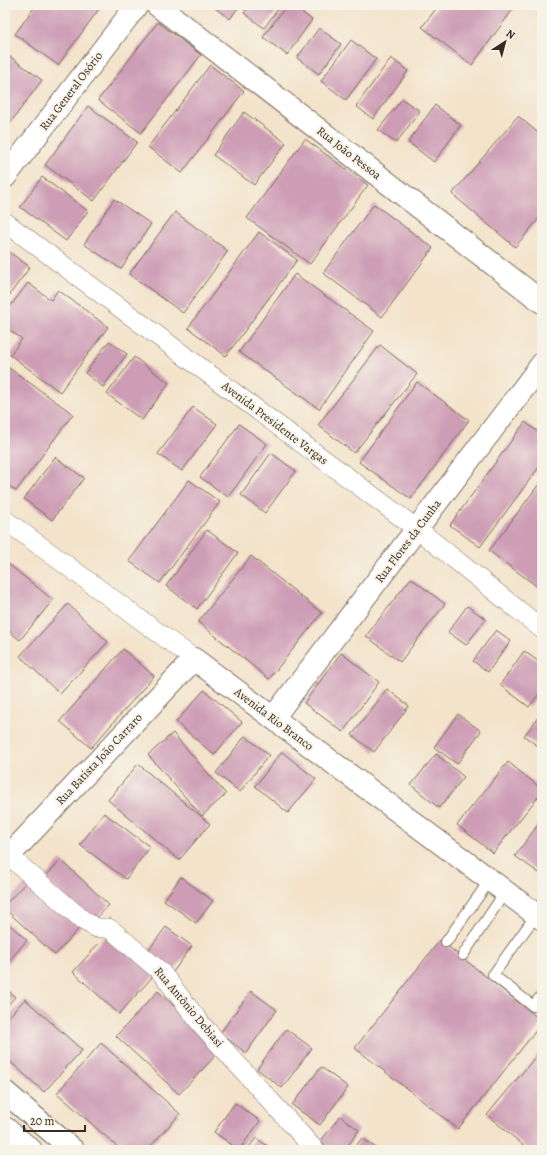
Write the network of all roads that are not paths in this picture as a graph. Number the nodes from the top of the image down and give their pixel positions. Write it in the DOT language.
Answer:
graph roads {
  1 [pos="137,5"];
  2 [pos="157,5"];
  3 [pos="5,177"];
  4 [pos="5,222"];
  5 [pos="542,302"];
  6 [pos="542,364"];
  7 [pos="5,520"];
  8 [pos="417,529"];
  9 [pos="542,629"];
  10 [pos="194,659"];
  11 [pos="273,718"];
  12 [pos="7,858"];
  13 [pos="498,886"];
  14 [pos="539,917"];
  15 [pos="446,942"];
  16 [pos="462,954"];
  17 [pos="542,995"];
  18 [pos="5,1092"];
  19 [pos="5,1128"];
  20 [pos="31,1150"];
  21 [pos="73,1150"];
  22 [pos="315,1150"];
  1 -- 3 [label="street, Rua General Osório"];
  2 -- 5 [label="street, Rua João Pessoa"];
  4 -- 8 [label="street, Avenida Presidente Vargas"];
  6 -- 8 [label="street, Rua Flores da Cunha"];
  7 -- 10 [label="street, Avenida Rio Branco"];
  8 -- 9 [label="street, Avenida Presidente Vargas"];
  8 -- 11 [label="street, Rua Flores da Cunha"];
  10 -- 11 [label="street, Avenida Rio Branco"];
  10 -- 12 [label="street, Rua Batista João Carraro"];
  11 -- 13 [label="street, Avenida Rio Branco"];
  12 -- 22 [label="street, Rua Antônio Debiasi"];
  13 -- 14 [label="street, Avenida Rio Branco"];
  13 -- 15 [label="lane"];
  13 -- 16 [label="lane"];
  14 -- 17 [label="lane"];
  18 -- 21 [label="street"];
  19 -- 20 [label="street"];
}
